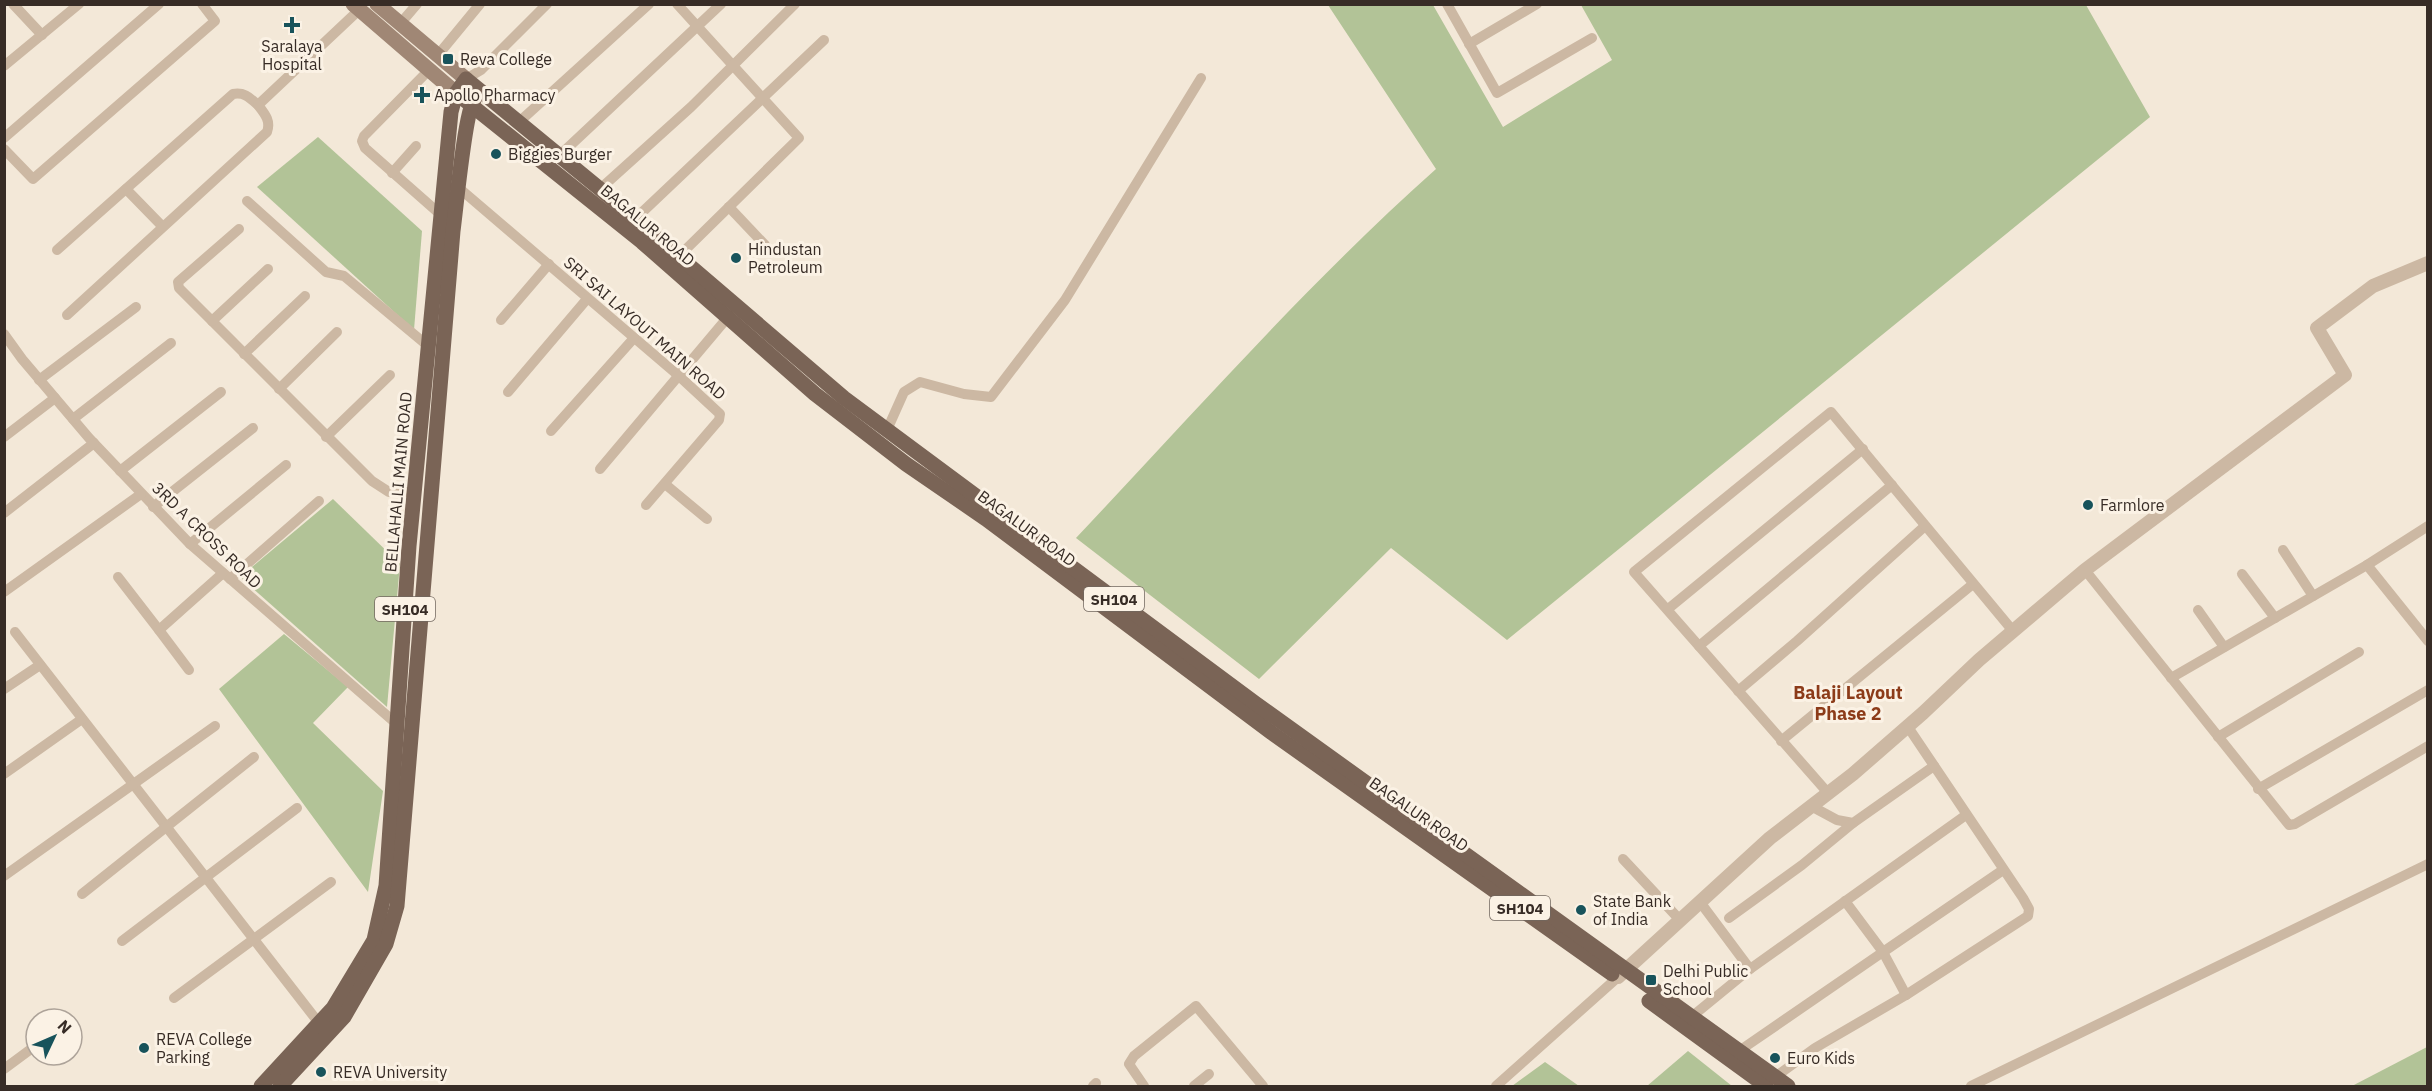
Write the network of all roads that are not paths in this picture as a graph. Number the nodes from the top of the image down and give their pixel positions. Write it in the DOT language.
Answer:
graph roads {
  1 [pos="13,4"];
  2 [pos="79,4"];
  3 [pos="159,4"];
  4 [pos="202,4"];
  5 [pos="376,4"];
  6 [pos="417,4"];
  7 [pos="480,4"];
  8 [pos="547,4"];
  9 [pos="649,4"];
  10 [pos="677,4"];
  11 [pos="721,4"];
  12 [pos="795,4"];
  13 [pos="1447,4"];
  14 [pos="1537,4"];
  15 [pos="356,7"];
  16 [pos="400,24"];
  17 [pos="697,27"];
  18 [pos="42,35"];
  19 [pos="1592,38"];
  20 [pos="824,40"];
  21 [pos="1469,44"];
  22 [pos="438,56"];
  23 [pos="4,66"];
  24 [pos="733,66"];
  25 [pos="429,70"];
  26 [pos="481,70"];
  27 [pos="1201,78"];
  28 [pos="466,79"];
  29 [pos="482,91"];
  30 [pos="456,93"];
  31 [pos="762,98"];
  32 [pos="258,105"];
  33 [pos="470,105"];
  34 [pos="519,122"];
  35 [pos="4,138"];
  36 [pos="416,146"];
  37 [pos="4,149"];
  38 [pos="560,155"];
  39 [pos="392,173"];
  40 [pos="459,188"];
  41 [pos="126,189"];
  42 [pos="600,189"];
  43 [pos="247,201"];
  44 [pos="729,207"];
  45 [pos="441,215"];
  46 [pos="635,219"];
  47 [pos="162,226"];
  48 [pos="239,229"];
  49 [pos="765,245"];
  50 [pos="57,250"];
  51 [pos="679,256"];
  52 [pos="2427,263"];
  53 [pos="549,264"];
  54 [pos="268,269"];
  55 [pos="305,296"];
  56 [pos="587,299"];
  57 [pos="136,307"];
  58 [pos="67,315"];
  59 [pos="728,317"];
  60 [pos="501,320"];
  61 [pos="212,321"];
  62 [pos="337,332"];
  63 [pos="4,334"];
  64 [pos="634,338"];
  65 [pos="171,343"];
  66 [pos="428,346"];
  67 [pos="244,354"];
  68 [pos="390,375"];
  69 [pos="679,376"];
  70 [pos="39,380"];
  71 [pos="279,389"];
  72 [pos="221,392"];
  73 [pos="507,392"];
  74 [pos="55,398"];
  75 [pos="73,419"];
  76 [pos="253,428"];
  77 [pos="887,430"];
  78 [pos="551,431"];
  79 [pos="4,437"];
  80 [pos="326,437"];
  81 [pos="94,443"];
  82 [pos="1863,449"];
  83 [pos="286,465"];
  84 [pos="600,469"];
  85 [pos="120,471"];
  86 [pos="665,484"];
  87 [pos="1892,485"];
  88 [pos="414,492"];
  89 [pos="141,494"];
  90 [pos="319,501"];
  91 [pos="646,505"];
  92 [pos="153,507"];
  93 [pos="4,513"];
  94 [pos="707,519"];
  95 [pos="1925,526"];
  96 [pos="2427,526"];
  97 [pos="190,543"];
  98 [pos="2283,550"];
  99 [pos="2367,565"];
  100 [pos="2085,570"];
  101 [pos="2242,574"];
  102 [pos="226,576"];
  103 [pos="118,577"];
  104 [pos="1973,584"];
  105 [pos="4,592"];
  106 [pos="2313,596"];
  107 [pos="1668,609"];
  108 [pos="2198,610"];
  109 [pos="2275,618"];
  110 [pos="159,630"];
  111 [pos="15,632"];
  112 [pos="2013,632"];
  113 [pos="2427,641"];
  114 [pos="1700,646"];
  115 [pos="2224,647"];
  116 [pos="2359,652"];
  117 [pos="40,665"];
  118 [pos="189,670"];
  119 [pos="2171,678"];
  120 [pos="4,689"];
  121 [pos="2427,690"];
  122 [pos="1738,691"];
  123 [pos="82,719"];
  124 [pos="397,725"];
  125 [pos="215,726"];
  126 [pos="1908,727"];
  127 [pos="1277,728"];
  128 [pos="410,737"];
  129 [pos="2218,737"];
  130 [pos="1780,741"];
  131 [pos="2427,746"];
  132 [pos="254,757"];
  133 [pos="1934,766"];
  134 [pos="4,774"];
  135 [pos="133,783"];
  136 [pos="2258,789"];
  137 [pos="1828,794"];
  138 [pos="1811,806"];
  139 [pos="297,808"];
  140 [pos="1966,815"];
  141 [pos="1853,823"];
  142 [pos="167,828"];
  143 [pos="1623,859"];
  144 [pos="2427,864"];
  145 [pos="2003,870"];
  146 [pos="4,876"];
  147 [pos="206,878"];
  148 [pos="331,882"];
  149 [pos="82,894"];
  150 [pos="1845,901"];
  151 [pos="1700,902"];
  152 [pos="1729,918"];
  153 [pos="1680,920"];
  154 [pos="254,940"];
  155 [pos="122,941"];
  156 [pos="1882,952"];
  157 [pos="1750,969"];
  158 [pos="1621,974"];
  159 [pos="1906,995"];
  160 [pos="174,998"];
  161 [pos="1690,1018"];
  162 [pos="323,1029"];
  163 [pos="1739,1051"];
  164 [pos="24,1054"];
  165 [pos="4,1069"];
  166 [pos="1209,1074"];
  167 [pos="1771,1082"];
  168 [pos="261,1086"];
  169 [pos="280,1086"];
  170 [pos="1144,1086"];
  171 [pos="1194,1086"];
  172 [pos="1263,1086"];
  173 [pos="1496,1086"];
  174 [pos="1788,1086"];
  175 [pos="1971,1086"];
  1 -- 18 [label="street"];
  2 -- 18 [label="street"];
  3 -- 35 [label="street"];
  4 -- 37 [label="street"];
  5 -- 16 [label="main road, BAGALUR ROAD"];
  6 -- 16 [label="street"];
  7 -- 22 [label="street"];
  8 -- 26 [label="street"];
  9 -- 34 [label="street"];
  10 -- 17 [label="street"];
  11 -- 17 [label="street"];
  12 -- 24 [label="street"];
  13 -- 21 [label="street"];
  14 -- 21 [label="street"];
  15 -- 25 [label="main road, BAGALUR ROAD"];
  15 -- 32 [label="street"];
  16 -- 22 [label="main road, BAGALUR ROAD"];
  17 -- 24 [label="street"];
  17 -- 38 [label="street"];
  18 -- 23 [label="street"];
  19 -- 21 [label="street"];
  20 -- 31 [label="street"];
  22 -- 28 [label="main road, BAGALUR ROAD"];
  24 -- 31 [label="street"];
  24 -- 42 [label="street"];
  25 -- 30 [label="main road, BAGALUR ROAD"];
  25 -- 39 [label="street"];
  26 -- 28 [label="street"];
  26 -- 29 [label="street"];
  27 -- 77 [label="street"];
  28 -- 29 [label="main road, BAGALUR ROAD / SH104"];
  28 -- 30 [label="main road, SH104"];
  29 -- 33 [label="main road"];
  29 -- 34 [label="main road, BAGALUR ROAD / SH104"];
  30 -- 33 [label="main road, BAGALUR ROAD / SH104"];
  30 -- 45 [label="main road, BELLAHALLI MAIN ROAD / SH104"];
  31 -- 44 [label="street"];
  31 -- 46 [label="street"];
  32 -- 41 [label="street"];
  32 -- 47 [label="street"];
  33 -- 40 [label="main road, BELLAHALLI MAIN ROAD / SH104"];
  33 -- 59 [label="main road, BAGALUR ROAD / SH104"];
  34 -- 38 [label="main road, BAGALUR ROAD / SH104"];
  36 -- 39 [label="street"];
  38 -- 42 [label="main road, BAGALUR ROAD / SH104"];
  39 -- 45 [label="street"];
  40 -- 53 [label="street, SRI SAI LAYOUT MAIN ROAD"];
  40 -- 128 [label="main road, BELLAHALLI MAIN ROAD / SH104"];
  41 -- 47 [label="street"];
  41 -- 50 [label="street"];
  42 -- 46 [label="main road, BAGALUR ROAD / SH104"];
  43 -- 66 [label="street"];
  44 -- 49 [label="street"];
  44 -- 51 [label="street"];
  45 -- 66 [label="main road, BELLAHALLI MAIN ROAD / SH104"];
  46 -- 51 [label="main road, BAGALUR ROAD / SH104"];
  47 -- 58 [label="street"];
  48 -- 61 [label="street"];
  51 -- 77 [label="main road, BAGALUR ROAD / SH104"];
  52 -- 100 [label="street"];
  53 -- 56 [label="street, SRI SAI LAYOUT MAIN ROAD"];
  53 -- 60 [label="street"];
  54 -- 61 [label="street"];
  55 -- 67 [label="street"];
  56 -- 64 [label="street, SRI SAI LAYOUT MAIN ROAD"];
  56 -- 73 [label="street"];
  57 -- 70 [label="street"];
  59 -- 69 [label="street"];
  59 -- 127 [label="main road, BAGALUR ROAD / SH104"];
  61 -- 67 [label="street"];
  62 -- 71 [label="street"];
  63 -- 70 [label="street, 3RD A CROSS ROAD"];
  64 -- 69 [label="street, SRI SAI LAYOUT MAIN ROAD"];
  64 -- 78 [label="street"];
  65 -- 75 [label="street"];
  66 -- 88 [label="main road, BELLAHALLI MAIN ROAD / SH104"];
  67 -- 71 [label="street"];
  68 -- 80 [label="street"];
  69 -- 84 [label="street"];
  69 -- 86 [label="street, SRI SAI LAYOUT MAIN ROAD"];
  70 -- 74 [label="street, 3RD A CROSS ROAD"];
  71 -- 80 [label="street"];
  72 -- 85 [label="street"];
  74 -- 75 [label="street, 3RD A CROSS ROAD"];
  74 -- 79 [label="street"];
  75 -- 81 [label="street, 3RD A CROSS ROAD"];
  76 -- 92 [label="street"];
  77 -- 127 [label="main road, BAGALUR ROAD / SH104"];
  80 -- 88 [label="street"];
  81 -- 85 [label="street, 3RD A CROSS ROAD"];
  81 -- 93 [label="street"];
  82 -- 87 [label="street"];
  82 -- 107 [label="street"];
  82 -- 107 [label="street"];
  83 -- 97 [label="street"];
  85 -- 89 [label="street, 3RD A CROSS ROAD"];
  86 -- 91 [label="street, SRI SAI LAYOUT MAIN ROAD"];
  86 -- 94 [label="street"];
  87 -- 95 [label="street"];
  87 -- 114 [label="street"];
  88 -- 124 [label="main road, BELLAHALLI MAIN ROAD / SH104"];
  89 -- 92 [label="street, 3RD A CROSS ROAD"];
  89 -- 105 [label="street"];
  90 -- 102 [label="street"];
  92 -- 97 [label="street, 3RD A CROSS ROAD"];
  95 -- 104 [label="street"];
  95 -- 122 [label="street"];
  96 -- 99 [label="street"];
  97 -- 102 [label="street, 3RD A CROSS ROAD"];
  98 -- 106 [label="street"];
  99 -- 106 [label="street"];
  99 -- 113 [label="street"];
  100 -- 112 [label="street"];
  100 -- 119 [label="street"];
  101 -- 109 [label="street"];
  102 -- 110 [label="street"];
  102 -- 124 [label="street, 3RD A CROSS ROAD"];
  103 -- 110 [label="street"];
  104 -- 112 [label="street"];
  104 -- 130 [label="street"];
  106 -- 109 [label="street"];
  107 -- 114 [label="street"];
  108 -- 115 [label="street"];
  109 -- 115 [label="street"];
  110 -- 118 [label="street"];
  111 -- 117 [label="street"];
  112 -- 126 [label="street"];
  114 -- 122 [label="street"];
  115 -- 119 [label="street"];
  116 -- 129 [label="street"];
  117 -- 120 [label="street"];
  117 -- 123 [label="street"];
  119 -- 129 [label="street"];
  121 -- 136 [label="street"];
  122 -- 130 [label="street"];
  123 -- 134 [label="street"];
  123 -- 135 [label="street"];
  124 -- 128 [label="street, 3RD A CROSS ROAD"];
  124 -- 162 [label="main road, BELLAHALLI MAIN ROAD / SH104"];
  125 -- 135 [label="street"];
  126 -- 133 [label="street"];
  126 -- 137 [label="street"];
  127 -- 158 [label="main road, BAGALUR ROAD / SH104"];
  128 -- 162 [label="main road, BELLAHALLI MAIN ROAD / SH104"];
  129 -- 136 [label="street"];
  130 -- 137 [label="street"];
  131 -- 136 [label="street"];
  132 -- 142 [label="street"];
  133 -- 140 [label="street"];
  133 -- 141 [label="street"];
  135 -- 142 [label="street"];
  135 -- 146 [label="street"];
  137 -- 138 [label="street"];
  138 -- 141 [label="street"];
  138 -- 151 [label="street"];
  139 -- 147 [label="street"];
  140 -- 145 [label="street"];
  140 -- 150 [label="street"];
  141 -- 152 [label="street"];
  142 -- 147 [label="street"];
  142 -- 149 [label="street"];
  143 -- 153 [label="street"];
  144 -- 175 [label="street"];
  145 -- 156 [label="street"];
  145 -- 159 [label="street"];
  147 -- 154 [label="street"];
  147 -- 155 [label="street"];
  148 -- 154 [label="street"];
  150 -- 156 [label="street"];
  150 -- 157 [label="street"];
  151 -- 153 [label="street"];
  151 -- 157 [label="street"];
  153 -- 158 [label="street"];
  154 -- 160 [label="street"];
  154 -- 162 [label="street"];
  156 -- 159 [label="street"];
  156 -- 163 [label="street"];
  157 -- 161 [label="street"];
  158 -- 161 [label="main road, BAGALUR ROAD / SH104"];
  158 -- 167 [label="main road, BAGALUR ROAD / SH104"];
  158 -- 173 [label="street"];
  159 -- 167 [label="street"];
  161 -- 163 [label="main road, BAGALUR ROAD / SH104"];
  162 -- 168 [label="main road, BELLAHALLI MAIN ROAD / SH104"];
  162 -- 169 [label="main road, BELLAHALLI MAIN ROAD / SH104"];
  163 -- 167 [label="main road, BAGALUR ROAD / SH104"];
  164 -- 165 [label="street"];
  166 -- 171 [label="street"];
  167 -- 174 [label="main road, BAGALUR ROAD / SH104"];
  170 -- 172 [label="street"];
}
